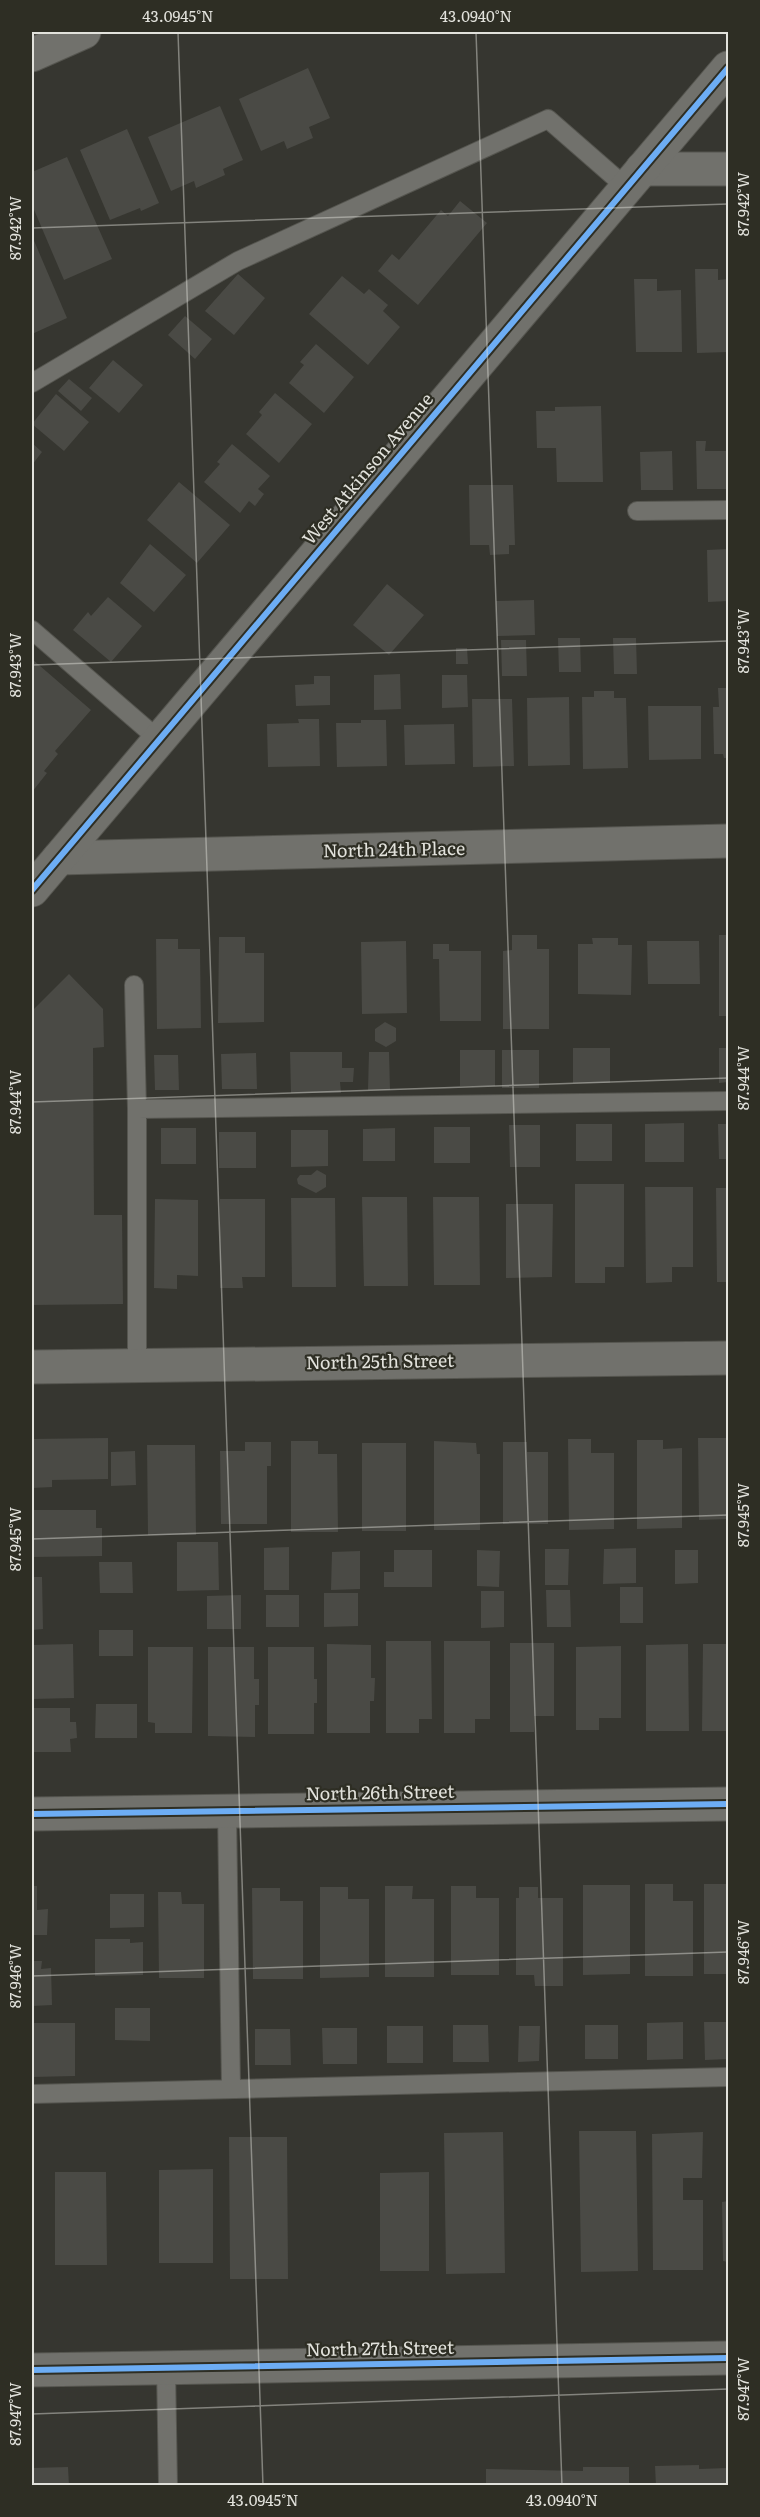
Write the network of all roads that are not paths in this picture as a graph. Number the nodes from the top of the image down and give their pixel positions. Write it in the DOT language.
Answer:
graph roads {
  1 [pos="84,32"];
  2 [pos="32,55"];
  3 [pos="729,68"];
  4 [pos="729,169"];
  5 [pos="634,179"];
  6 [pos="32,383"];
  7 [pos="729,510"];
  8 [pos="637,511"];
  9 [pos="32,630"];
  10 [pos="158,739"];
  11 [pos="729,841"];
  12 [pos="59,858"];
  13 [pos="32,890"];
  14 [pos="134,985"];
  15 [pos="729,1101"];
  16 [pos="137,1108"];
  17 [pos="729,1358"];
  18 [pos="137,1365"];
  19 [pos="32,1367"];
  20 [pos="729,1804"];
  21 [pos="227,1810"];
  22 [pos="32,1814"];
  23 [pos="729,2077"];
  24 [pos="231,2089"];
  25 [pos="32,2094"];
  26 [pos="729,2358"];
  27 [pos="166,2368"];
  28 [pos="32,2370"];
  29 [pos="168,2486"];
  1 -- 2 [label="street"];
  3 -- 5 [label="street, West Atkinson Avenue"];
  4 -- 5 [label="street"];
  5 -- 6 [label="lane"];
  5 -- 10 [label="street, West Atkinson Avenue"];
  7 -- 8 [label="lane"];
  9 -- 10 [label="lane"];
  10 -- 12 [label="street, West Atkinson Avenue"];
  11 -- 12 [label="street, North 24th Place"];
  12 -- 13 [label="street, West Atkinson Avenue"];
  14 -- 16 [label="lane"];
  15 -- 16 [label="lane"];
  16 -- 18 [label="lane"];
  17 -- 18 [label="street, North 25th Street"];
  18 -- 19 [label="street, North 25th Street"];
  20 -- 21 [label="street, North 26th Street"];
  21 -- 22 [label="street, North 26th Street"];
  21 -- 24 [label="lane"];
  23 -- 24 [label="lane"];
  24 -- 25 [label="lane"];
  26 -- 27 [label="street, North 27th Street"];
  27 -- 28 [label="street, North 27th Street"];
  27 -- 29 [label="lane"];
}
